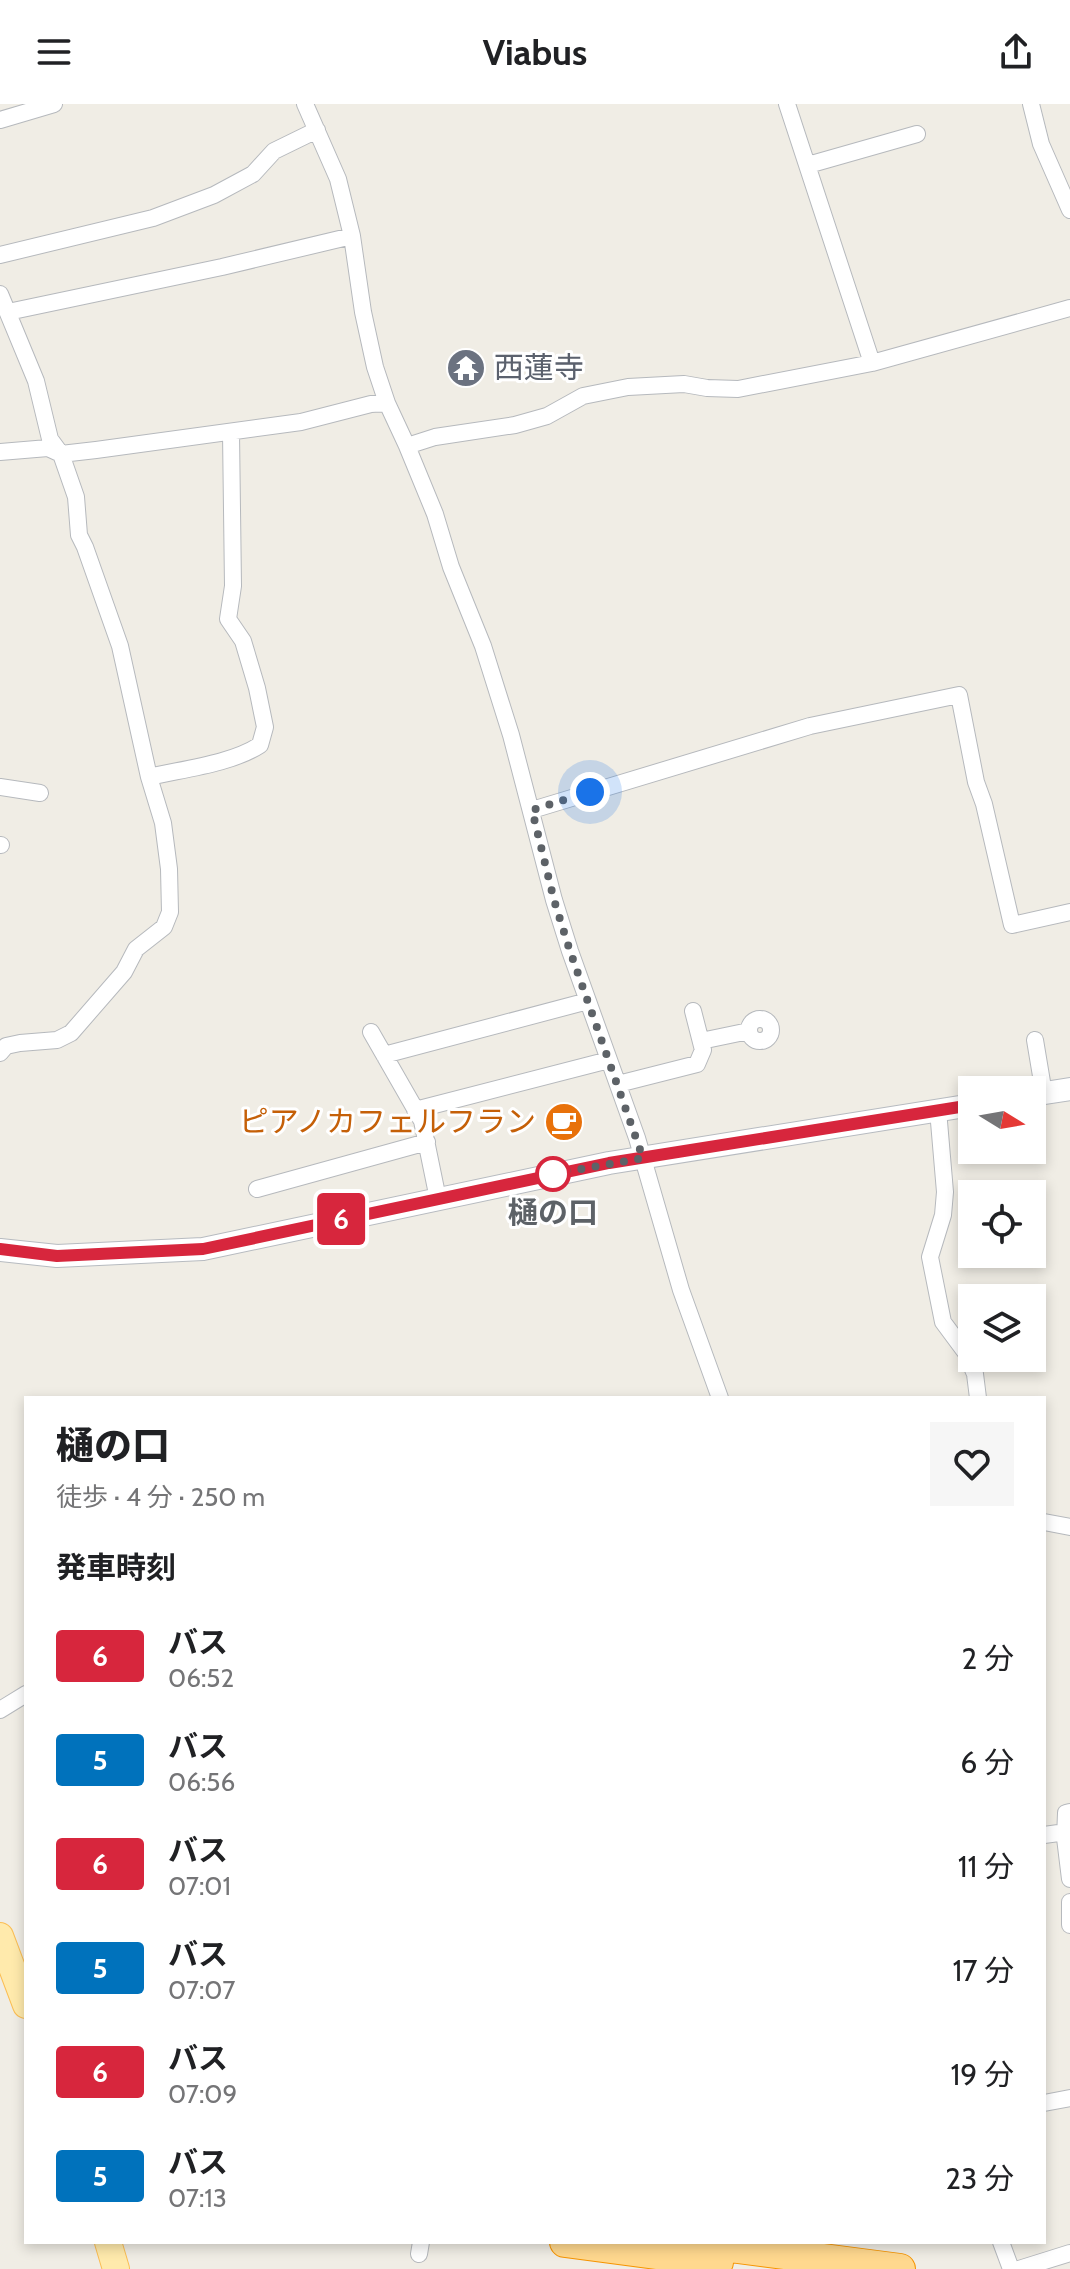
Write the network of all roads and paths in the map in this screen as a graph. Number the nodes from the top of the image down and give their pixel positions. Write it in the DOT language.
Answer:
graph roads {
  1 [pos="54,104"];
  2 [pos="305,104"];
  3 [pos="787,104"];
  4 [pos="1031,104"];
  5 [pos="0,120"];
  6 [pos="317,130"];
  7 [pos="917,134"];
  8 [pos="808,165"];
  9 [pos="1070,210"];
  10 [pos="352,236"];
  11 [pos="0,255"];
  12 [pos="0,294"];
  13 [pos="1070,308"];
  14 [pos="8,312"];
  15 [pos="872,363"];
  16 [pos="387,403"];
  17 [pos="231,433"];
  18 [pos="407,446"];
  19 [pos="0,452"];
  20 [pos="61,454"];
  21 [pos="149,777"];
  22 [pos="0,787"];
  23 [pos="40,793"];
  24 [pos="532,810"];
  25 [pos="1070,912"];
  26 [pos="588,1001"];
  27 [pos="693,1011"];
  28 [pos="749,1031"];
  29 [pos="371,1032"];
  30 [pos="1035,1040"];
  31 [pos="701,1041"];
  32 [pos="0,1053"];
  33 [pos="384,1055"];
  34 [pos="609,1060"];
  35 [pos="1037,1076"];
  36 [pos="618,1084"];
  37 [pos="1070,1089"];
  38 [pos="1046,1093"];
  39 [pos="958,1107"];
  40 [pos="415,1110"];
  41 [pos="938,1110"];
  42 [pos="427,1142"];
  43 [pos="643,1158"];
  44 [pos="257,1189"];
  45 [pos="438,1199"];
  46 [pos="0,1250"];
  47 [pos="719,1396"];
  48 [pos="978,1396"];
  49 [pos="1046,1522"];
  50 [pos="1070,1527"];
  51 [pos="24,1695"];
  52 [pos="0,1710"];
  53 [pos="1070,1812"];
  54 [pos="1066,1832"];
  55 [pos="1046,1835"];
  56 [pos="1070,1879"];
  57 [pos="1070,1902"];
  58 [pos="1070,1925"];
  59 [pos="0,1936"];
  60 [pos="24,2000"];
  61 [pos="1070,2098"];
  62 [pos="1046,2103"];
  63 [pos="109,2244"];
  64 [pos="580,2244"];
  65 [pos="707,2244"];
  66 [pos="1002,2244"];
  67 [pos="1070,2253"];
  68 [pos="116,2269"];
  69 [pos="771,2269"];
  70 [pos="900,2269"];
  71 [pos="1011,2269"];
  72 [pos="1019,2269"];
  1 -- 5 [label="street"];
  2 -- 6 [label="street"];
  3 -- 8 [label="street"];
  4 -- 9 [label="street"];
  6 -- 10 [label="street"];
  6 -- 11 [label="street"];
  7 -- 8 [label="street"];
  8 -- 15 [label="street"];
  10 -- 14 [label="street"];
  10 -- 16 [label="street"];
  12 -- 14 [label="street"];
  13 -- 15 [label="street"];
  14 -- 20 [label="street"];
  15 -- 18 [label="street"];
  16 -- 17 [label="street"];
  16 -- 18 [label="street"];
  17 -- 20 [label="street"];
  17 -- 21 [label="street"];
  18 -- 24 [label="street"];
  19 -- 20 [label="street"];
  20 -- 21 [label="street"];
  21 -- 32 [label="street"];
  22 -- 23 [label="street"];
  24 -- 25 [label="street"];
  24 -- 26 [label="street"];
  26 -- 33 [label="street"];
  26 -- 34 [label="street"];
  27 -- 31 [label="street"];
  28 -- 31 [label="street"];
  29 -- 33 [label="street"];
  30 -- 35 [label="street"];
  31 -- 36 [label="street"];
  33 -- 40 [label="street"];
  34 -- 36 [label="street"];
  34 -- 40 [label="street"];
  36 -- 43 [label="street"];
  37 -- 38 [label="street"];
  39 -- 41 [label="street"];
  40 -- 42 [label="street"];
  41 -- 43 [label="street"];
  41 -- 48 [label="street"];
  42 -- 44 [label="street"];
  42 -- 45 [label="street"];
  43 -- 45 [label="street"];
  43 -- 47 [label="street"];
  45 -- 46 [label="street"];
  49 -- 50 [label="street"];
  51 -- 52 [label="street"];
  53 -- 54 [label="street"];
  54 -- 55 [label="street"];
  54 -- 56 [label="street"];
  57 -- 58 [label="street"];
  59 -- 60 [label="main road"];
  61 -- 62 [label="street"];
  63 -- 68 [label="main road"];
  64 -- 69 [label="highway"];
  65 -- 70 [label="highway"];
  66 -- 71 [label="street"];
  67 -- 72 [label="street"];
}
